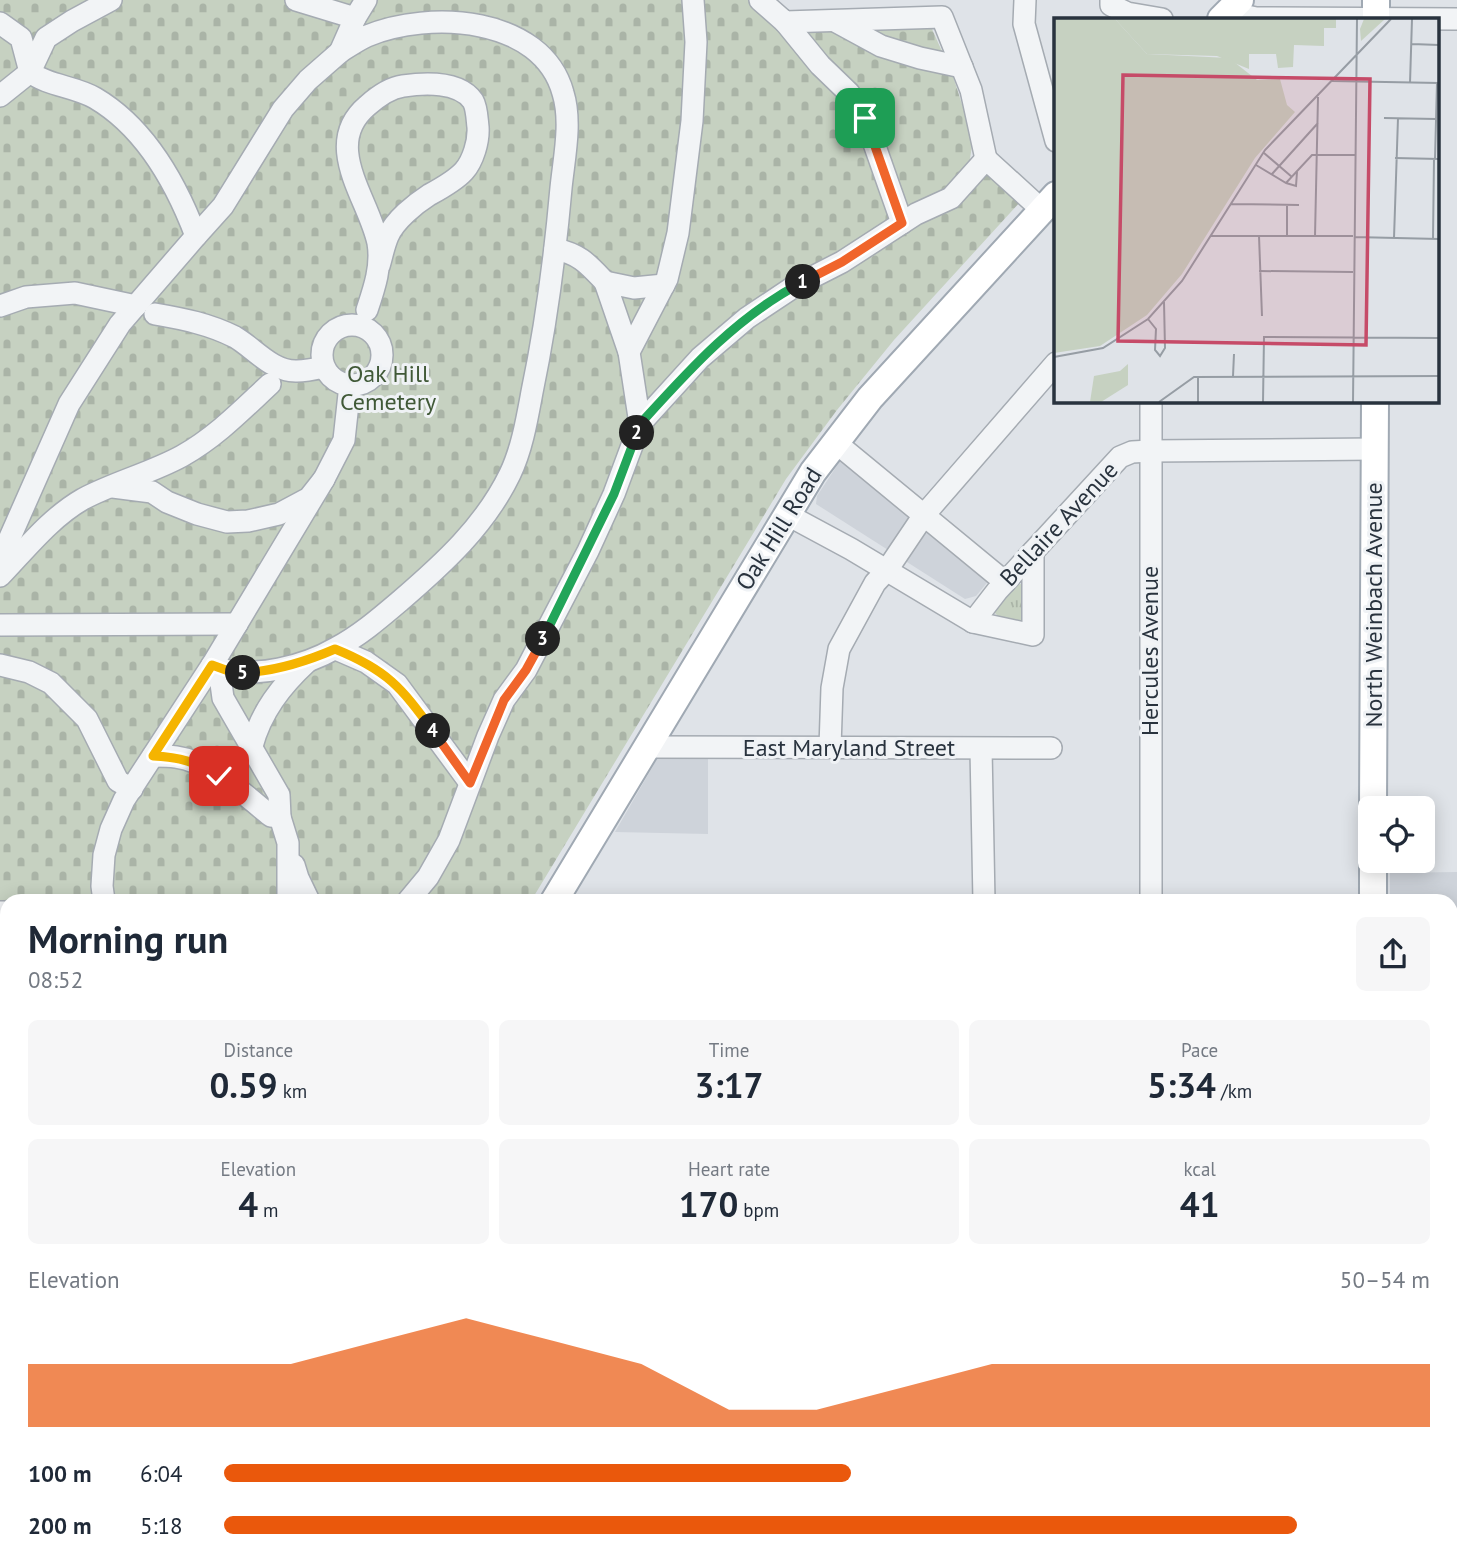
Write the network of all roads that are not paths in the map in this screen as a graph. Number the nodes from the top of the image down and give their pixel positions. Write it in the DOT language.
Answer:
graph roads {
  1 [pos="111,0"];
  2 [pos="296,0"];
  3 [pos="693,0"];
  4 [pos="760,0"];
  5 [pos="1025,0"];
  6 [pos="1111,0"];
  7 [pos="1376,0"];
  8 [pos="360,9"];
  9 [pos="1229,10"];
  10 [pos="1156,18"];
  11 [pos="1256,18"];
  12 [pos="1376,18"];
  13 [pos="834,20"];
  14 [pos="785,22"];
  15 [pos="0,23"];
  16 [pos="340,52"];
  17 [pos="962,67"];
  18 [pos="30,72"];
  19 [pos="0,96"];
  20 [pos="1054,134"];
  21 [pos="986,159"];
  22 [pos="1049,203"];
  23 [pos="902,223"];
  24 [pos="196,236"];
  25 [pos="555,249"];
  26 [pos="379,266"];
  27 [pos="605,282"];
  28 [pos="664,285"];
  29 [pos="0,306"];
  30 [pos="140,309"];
  31 [pos="367,310"];
  32 [pos="341,327"];
  33 [pos="378,339"];
  34 [pos="629,352"];
  35 [pos="1054,365"];
  36 [pos="324,367"];
  37 [pos="270,374"];
  38 [pos="351,385"];
  39 [pos="1151,402"];
  40 [pos="1375,402"];
  41 [pos="640,424"];
  42 [pos="835,442"];
  43 [pos="1375,449"];
  44 [pos="1150,451"];
  45 [pos="324,479"];
  46 [pos="111,486"];
  47 [pos="786,514"];
  48 [pos="924,515"];
  49 [pos="1033,552"];
  50 [pos="0,560"];
  51 [pos="887,570"];
  52 [pos="0,576"];
  53 [pos="1005,582"];
  54 [pos="973,622"];
  55 [pos="237,624"];
  56 [pos="0,625"];
  57 [pos="335,649"];
  58 [pos="309,660"];
  59 [pos="0,665"];
  60 [pos="215,667"];
  61 [pos="252,746"];
  62 [pos="647,747"];
  63 [pos="830,747"];
  64 [pos="1051,748"];
  65 [pos="981,749"];
  66 [pos="153,756"];
  67 [pos="470,783"];
  68 [pos="132,789"];
  69 [pos="1374,796"];
  70 [pos="280,817"];
  71 [pos="288,843"];
  72 [pos="1373,873"];
  73 [pos="103,894"];
  74 [pos="288,894"];
  75 [pos="306,894"];
  76 [pos="414,894"];
  77 [pos="558,894"];
  78 [pos="984,894"];
  79 [pos="1151,894"];
  80 [pos="1373,894"];
  1 -- 18 [label="street"];
  2 -- 8 [label="street"];
  3 -- 28 [label="street"];
  4 -- 14 [label="street"];
  5 -- 20 [label="street"];
  6 -- 10 [label="street"];
  7 -- 12 [label="main road"];
  8 -- 16 [label="street"];
  9 -- 11 [label="street"];
  13 -- 14 [label="street"];
  13 -- 17 [label="street"];
  13 -- 17 [label="street"];
  14 -- 23 [label="street"];
  15 -- 18 [label="street"];
  16 -- 24 [label="street"];
  16 -- 25 [label="street"];
  17 -- 21 [label="street"];
  18 -- 19 [label="street"];
  18 -- 24 [label="street"];
  21 -- 22 [label="street"];
  21 -- 23 [label="street"];
  22 -- 42 [label="main road, Oak Hill Road"];
  23 -- 41 [label="street"];
  24 -- 30 [label="street"];
  25 -- 27 [label="street"];
  25 -- 57 [label="street"];
  26 -- 26 [label="street"];
  26 -- 31 [label="street"];
  27 -- 28 [label="street"];
  27 -- 34 [label="street"];
  28 -- 34 [label="street"];
  29 -- 30 [label="street"];
  30 -- 37 [label="street"];
  30 -- 50 [label="street"];
  31 -- 32 [label="street"];
  31 -- 33 [label="street"];
  32 -- 33 [label="street"];
  32 -- 36 [label="street"];
  33 -- 38 [label="street"];
  34 -- 41 [label="street"];
  35 -- 48 [label="street"];
  36 -- 37 [label="street"];
  36 -- 38 [label="street"];
  37 -- 46 [label="street"];
  38 -- 45 [label="street"];
  39 -- 44 [label="street, Hercules Avenue"];
  40 -- 43 [label="main road, North Weinbach Avenue"];
  41 -- 67 [label="street"];
  42 -- 47 [label="main road, Oak Hill Road"];
  42 -- 48 [label="street"];
  43 -- 44 [label="street, Bellaire Avenue"];
  43 -- 69 [label="main road, North Weinbach Avenue"];
  44 -- 49 [label="street, Bellaire Avenue"];
  44 -- 79 [label="street, Hercules Avenue"];
  45 -- 46 [label="street"];
  45 -- 55 [label="street"];
  46 -- 52 [label="street"];
  47 -- 51 [label="street"];
  47 -- 62 [label="main road, Oak Hill Road"];
  48 -- 51 [label="street"];
  48 -- 53 [label="street"];
  49 -- 53 [label="street, Bellaire Avenue"];
  49 -- 54 [label="street"];
  51 -- 54 [label="street"];
  51 -- 63 [label="street"];
  53 -- 54 [label="street, Bellaire Avenue"];
  55 -- 56 [label="street"];
  55 -- 60 [label="street"];
  57 -- 58 [label="street"];
  57 -- 67 [label="street"];
  58 -- 60 [label="street"];
  58 -- 61 [label="street"];
  59 -- 68 [label="street"];
  60 -- 61 [label="street"];
  60 -- 66 [label="street"];
  61 -- 70 [label="street"];
  62 -- 63 [label="street, East Maryland Street"];
  62 -- 77 [label="main road, Oak Hill Road"];
  63 -- 65 [label="street, East Maryland Street"];
  64 -- 65 [label="street, East Maryland Street"];
  65 -- 78 [label="street"];
  66 -- 68 [label="street"];
  66 -- 70 [label="street"];
  67 -- 76 [label="street"];
  68 -- 73 [label="street"];
  70 -- 71 [label="street"];
  71 -- 74 [label="street"];
  71 -- 75 [label="street"];
  72 -- 80 [label="main road"];
}
